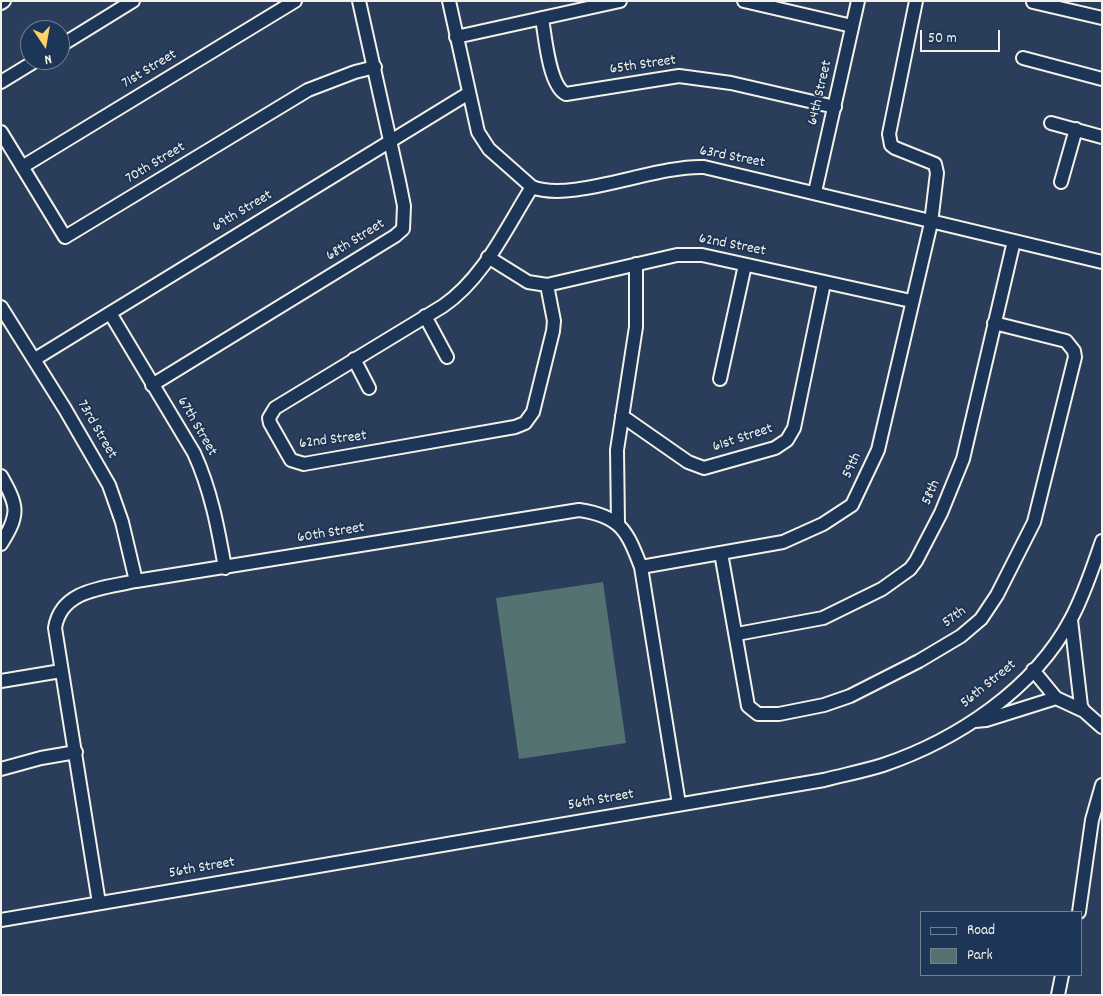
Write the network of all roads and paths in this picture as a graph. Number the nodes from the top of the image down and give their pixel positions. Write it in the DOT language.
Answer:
graph roads {
  1 [pos="133,1"];
  2 [pos="295,1"];
  3 [pos="359,1"];
  4 [pos="449,1"];
  5 [pos="620,1"];
  6 [pos="744,1"];
  7 [pos="858,1"];
  8 [pos="916,1"];
  9 [pos="1033,2"];
  10 [pos="542,18"];
  11 [pos="1102,18"];
  12 [pos="852,26"];
  13 [pos="456,36"];
  14 [pos="70,40"];
  15 [pos="1024,58"];
  16 [pos="375,67"];
  17 [pos="21,70"];
  18 [pos="1102,79"];
  19 [pos="1,82"];
  20 [pos="468,93"];
  21 [pos="834,107"];
  22 [pos="1051,122"];
  23 [pos="1076,129"];
  24 [pos="1,132"];
  25 [pos="1102,137"];
  26 [pos="391,141"];
  27 [pos="22,167"];
  28 [pos="1061,182"];
  29 [pos="532,187"];
  30 [pos="815,192"];
  31 [pos="931,223"];
  32 [pos="1014,241"];
  33 [pos="488,257"];
  34 [pos="1102,262"];
  35 [pos="636,264"];
  36 [pos="745,265"];
  37 [pos="824,283"];
  38 [pos="547,285"];
  39 [pos="911,301"];
  40 [pos="1,306"];
  41 [pos="110,313"];
  42 [pos="425,316"];
  43 [pos="994,323"];
  44 [pos="447,357"];
  45 [pos="34,359"];
  46 [pos="354,359"];
  47 [pos="720,379"];
  48 [pos="152,385"];
  49 [pos="369,388"];
  50 [pos="622,416"];
  51 [pos="1,476"];
  52 [pos="618,523"];
  53 [pos="1102,541"];
  54 [pos="1,544"];
  55 [pos="721,553"];
  56 [pos="641,567"];
  57 [pos="225,568"];
  58 [pos="136,581"];
  59 [pos="1071,620"];
  60 [pos="737,634"];
  61 [pos="1033,670"];
  62 [pos="60,671"];
  63 [pos="1,681"];
  64 [pos="1056,698"];
  65 [pos="1084,711"];
  66 [pos="971,721"];
  67 [pos="1102,727"];
  68 [pos="76,752"];
  69 [pos="1,769"];
  70 [pos="1102,785"];
  71 [pos="678,804"];
  72 [pos="99,903"];
  73 [pos="1079,911"];
  74 [pos="1,920"];
  75 [pos="1062,976"];
  76 [pos="1058,995"];
  1 -- 14 [label="street"];
  2 -- 27 [label="street, 71st Street"];
  3 -- 16 [label="street, 68th Street"];
  4 -- 13 [label="street"];
  5 -- 10 [label="street"];
  6 -- 12 [label="street"];
  7 -- 12 [label="street, 64th Street"];
  8 -- 31 [label="street, 59th"];
  9 -- 11 [label="street"];
  10 -- 13 [label="street"];
  10 -- 21 [label="street, 65th Street"];
  12 -- 21 [label="street, 64th Street"];
  13 -- 20 [label="street"];
  15 -- 18 [label="street"];
  16 -- 26 [label="street, 68th Street"];
  16 -- 27 [label="street, 70th Street"];
  17 -- 19 [label="street"];
  20 -- 26 [label="street, 69th Street"];
  20 -- 29 [label="street"];
  21 -- 30 [label="street, 64th Street"];
  22 -- 23 [label="street"];
  23 -- 25 [label="street"];
  23 -- 28 [label="street"];
  24 -- 27 [label="street, 70th Street"];
  26 -- 41 [label="street, 69th Street"];
  26 -- 48 [label="street, 68th Street"];
  29 -- 30 [label="street, 63rd Street"];
  29 -- 33 [label="street, 62nd Street"];
  30 -- 31 [label="street, 63rd Street"];
  31 -- 32 [label="street, 63rd Street"];
  31 -- 39 [label="street, 59th"];
  32 -- 34 [label="street, 63rd Street"];
  32 -- 43 [label="street, 58th"];
  33 -- 38 [label="street, 62nd Street"];
  33 -- 42 [label="street, 62nd Street"];
  35 -- 36 [label="street, 62nd Street"];
  35 -- 38 [label="street, 62nd Street"];
  35 -- 50 [label="street"];
  36 -- 37 [label="street, 62nd Street"];
  36 -- 47 [label="street"];
  37 -- 39 [label="street, 62nd Street"];
  37 -- 50 [label="street, 61st Street"];
  38 -- 46 [label="street, 62nd Street"];
  39 -- 55 [label="street, 59th"];
  40 -- 45 [label="street, 73rd Street"];
  41 -- 45 [label="street, 69th Street"];
  41 -- 48 [label="street, 67th Street"];
  42 -- 44 [label="street"];
  42 -- 46 [label="street, 62nd Street"];
  43 -- 60 [label="street, 58th"];
  43 -- 60 [label="street, 57th"];
  45 -- 58 [label="street, 73rd Street"];
  46 -- 49 [label="street"];
  48 -- 57 [label="street, 67th Street"];
  50 -- 52 [label="street"];
  51 -- 54 [label="street"];
  52 -- 56 [label="street"];
  52 -- 57 [label="street, 60th Street"];
  53 -- 59 [label="street, 56th Street"];
  55 -- 56 [label="street, 59th"];
  55 -- 60 [label="street, 57th"];
  56 -- 71 [label="street"];
  57 -- 58 [label="street, 60th Street"];
  58 -- 62 [label="street, 60th Street"];
  59 -- 61 [label="street, 56th Street"];
  59 -- 65 [label="street"];
  61 -- 64 [label="street"];
  61 -- 66 [label="street, 56th Street"];
  62 -- 63 [label="street"];
  62 -- 68 [label="street, 60th Street"];
  64 -- 65 [label="street"];
  64 -- 66 [label="street"];
  65 -- 67 [label="street"];
  66 -- 71 [label="street, 56th Street"];
  68 -- 69 [label="street"];
  68 -- 72 [label="street, 60th Street"];
  70 -- 73 [label="street"];
  71 -- 72 [label="street, 56th Street"];
  72 -- 74 [label="street, 56th Street"];
  75 -- 76 [label="street"];
}
